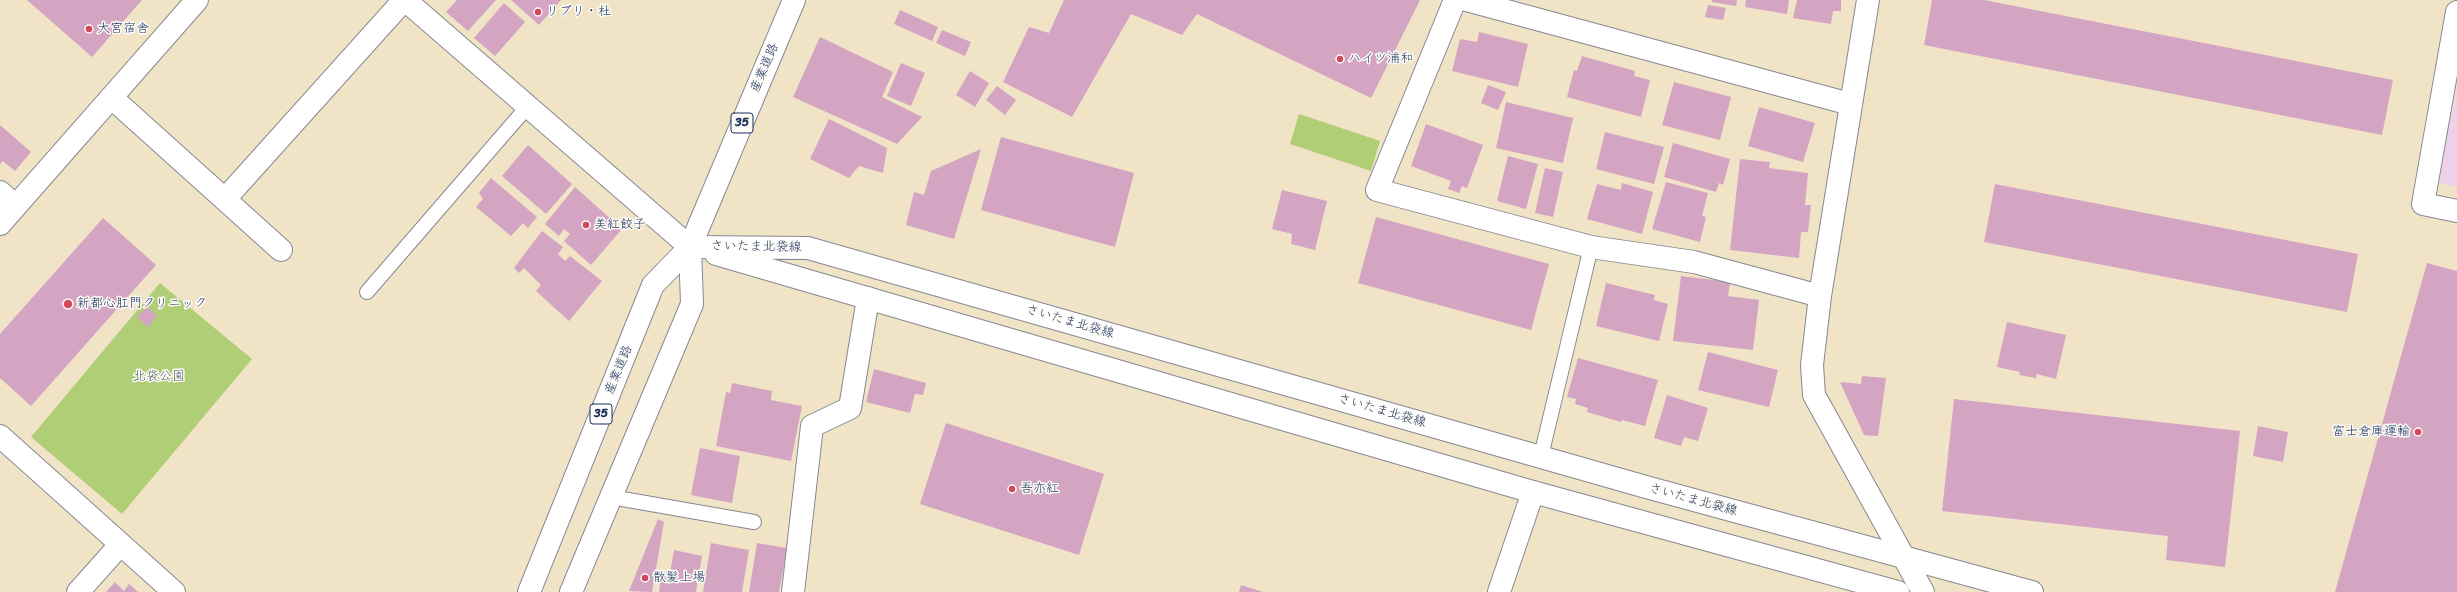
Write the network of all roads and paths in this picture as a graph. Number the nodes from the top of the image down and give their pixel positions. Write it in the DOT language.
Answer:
graph roads {
  1 [pos="198,0"];
  2 [pos="404,0"];
  3 [pos="794,0"];
  4 [pos="1455,0"];
  5 [pos="1466,0"];
  6 [pos="1868,0"];
  7 [pos="2457,12"];
  8 [pos="112,98"];
  9 [pos="1850,104"];
  10 [pos="528,106"];
  11 [pos="0,192"];
  12 [pos="224,199"];
  13 [pos="16,206"];
  14 [pos="2457,211"];
  15 [pos="0,224"];
  16 [pos="690,247"];
  17 [pos="1591,247"];
  18 [pos="281,250"];
  19 [pos="367,292"];
  20 [pos="1820,296"];
  21 [pos="868,298"];
  22 [pos="0,436"];
  23 [pos="1541,456"];
  24 [pos="1533,492"];
  25 [pos="611,497"];
  26 [pos="754,522"];
  27 [pos="120,545"];
  28 [pos="1904,557"];
  29 [pos="78,592"];
  30 [pos="174,592"];
  31 [pos="529,592"];
  32 [pos="571,592"];
  33 [pos="793,592"];
  34 [pos="1499,592"];
  35 [pos="1898,592"];
  36 [pos="1923,592"];
  37 [pos="2032,592"];
  1 -- 8 [label="street"];
  2 -- 10 [label="street"];
  2 -- 12 [label="street"];
  3 -- 16 [label="street, 産業道路 / 35"];
  4 -- 17 [label="street"];
  5 -- 9 [label="street"];
  6 -- 9 [label="street"];
  7 -- 14 [label="street"];
  8 -- 12 [label="street"];
  8 -- 13 [label="street"];
  9 -- 20 [label="street"];
  10 -- 16 [label="street"];
  10 -- 19 [label="lane"];
  11 -- 13 [label="street"];
  12 -- 18 [label="street"];
  13 -- 15 [label="street"];
  16 -- 21 [label="street, さいたま北袋線"];
  16 -- 23 [label="street, さいたま北袋線"];
  16 -- 25 [label="street, 産業道路 / 35"];
  16 -- 31 [label="street, 産業道路 / 35"];
  17 -- 20 [label="street"];
  17 -- 23 [label="lane"];
  20 -- 28 [label="street"];
  21 -- 24 [label="street, さいたま北袋線"];
  21 -- 33 [label="street"];
  22 -- 27 [label="street"];
  23 -- 28 [label="street, さいたま北袋線"];
  24 -- 34 [label="street"];
  24 -- 35 [label="street, さいたま北袋線"];
  25 -- 26 [label="lane"];
  25 -- 32 [label="street, 産業道路 / 35"];
  27 -- 29 [label="street"];
  27 -- 30 [label="street"];
  28 -- 36 [label="street"];
  28 -- 37 [label="street, さいたま北袋線"];
}
